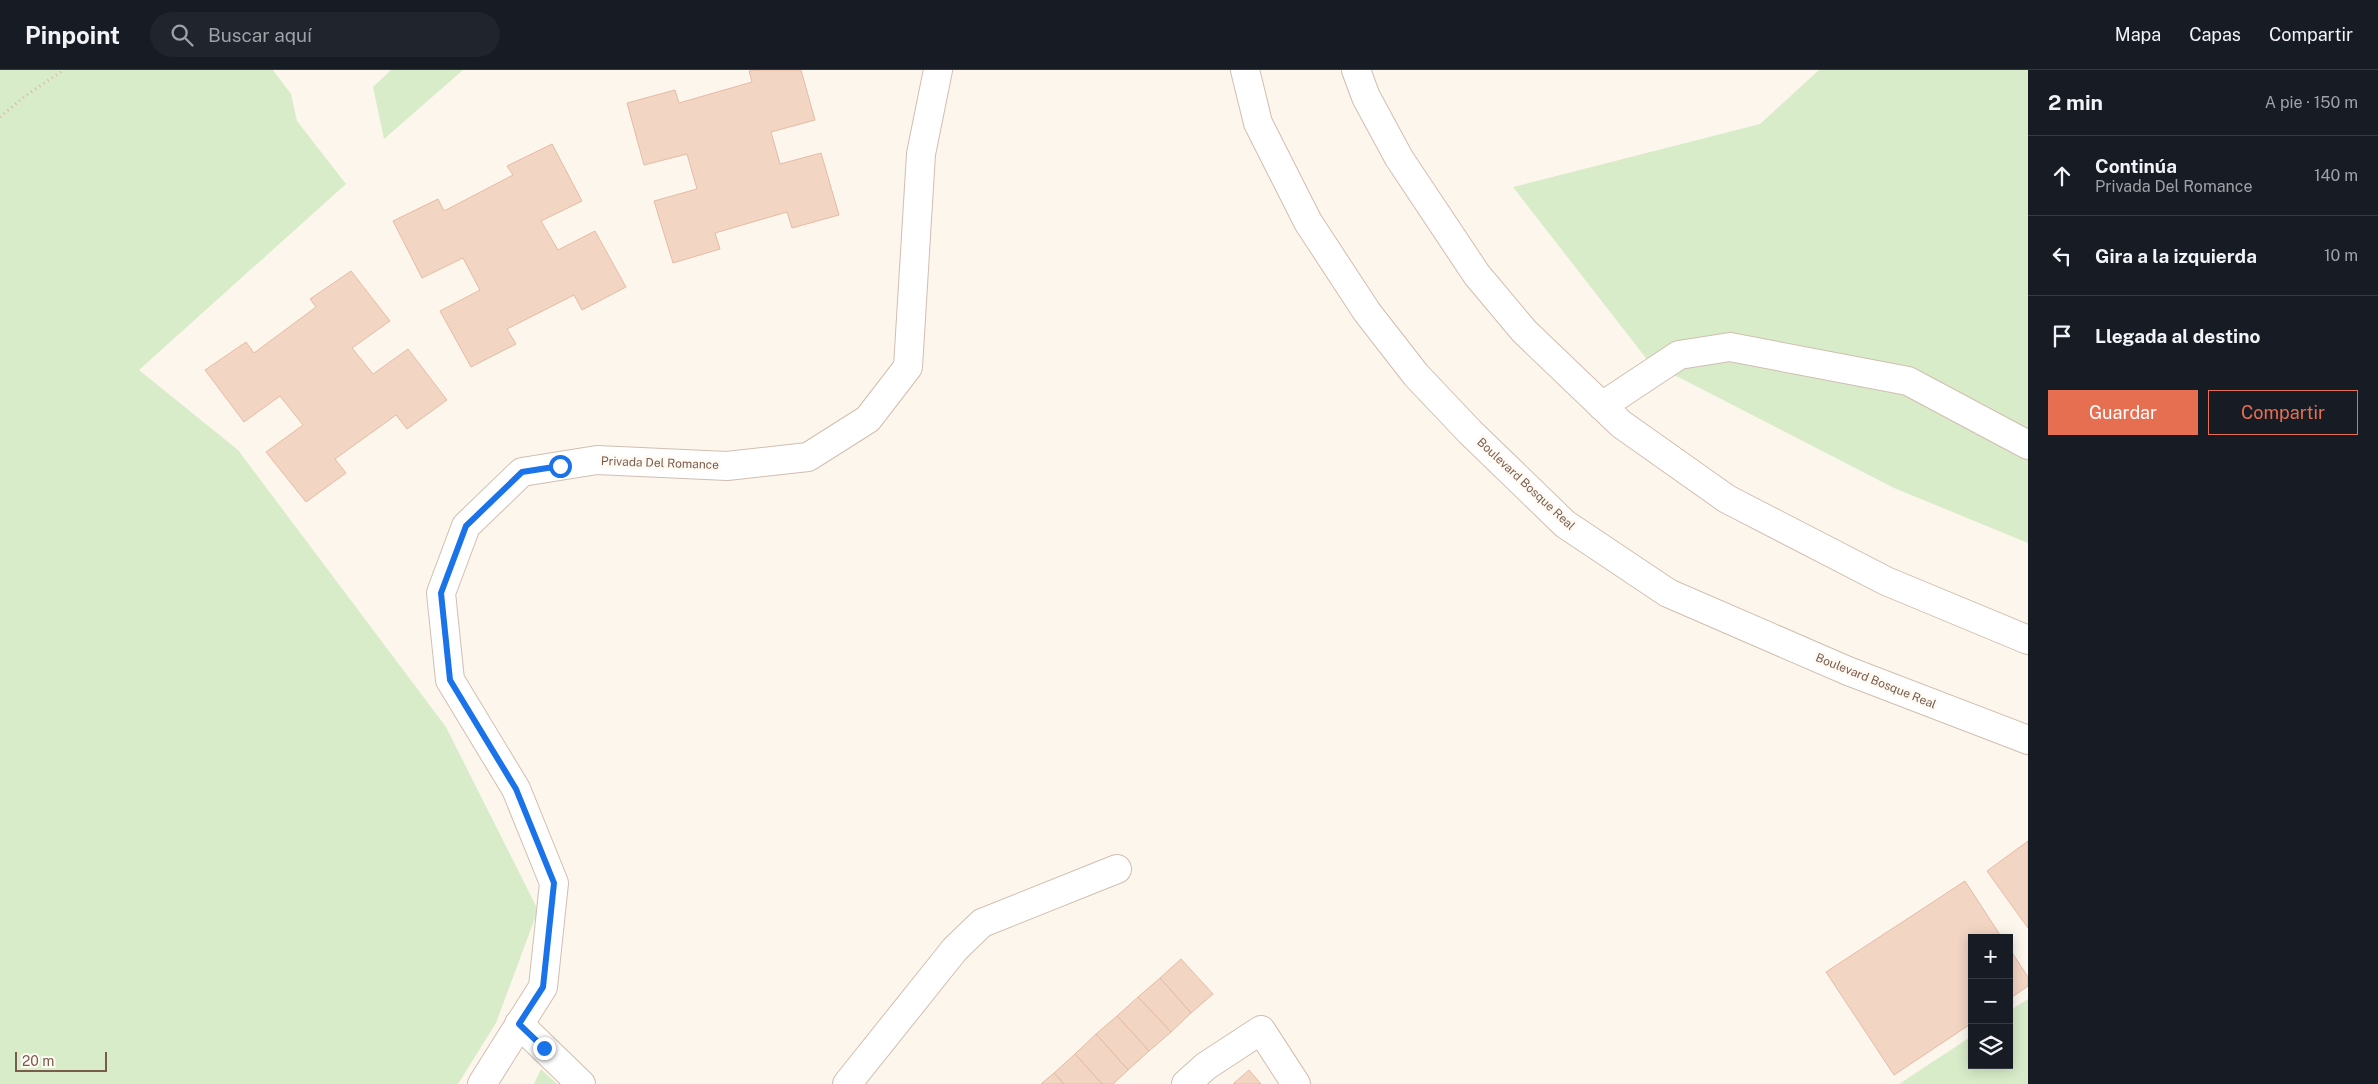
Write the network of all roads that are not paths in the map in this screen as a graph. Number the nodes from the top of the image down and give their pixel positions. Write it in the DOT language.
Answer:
graph roads {
  1 [pos="938,70"];
  2 [pos="1245,70"];
  3 [pos="1356,70"];
  4 [pos="1602,406"];
  5 [pos="2028,445"];
  6 [pos="2028,640"];
  7 [pos="2028,740"];
  8 [pos="1117,869"];
  9 [pos="519,1024"];
  10 [pos="482,1084"];
  11 [pos="582,1084"];
  12 [pos="847,1084"];
  13 [pos="1186,1084"];
  14 [pos="1296,1084"];
  1 -- 9 [label="street, Privada Del Romance"];
  2 -- 7 [label="street, Boulevard Bosque Real"];
  3 -- 4 [label="street"];
  4 -- 5 [label="street"];
  4 -- 6 [label="street"];
  8 -- 12 [label="street"];
  9 -- 10 [label="street, Privada Del Romance"];
  9 -- 11 [label="street"];
  13 -- 14 [label="street"];
}
